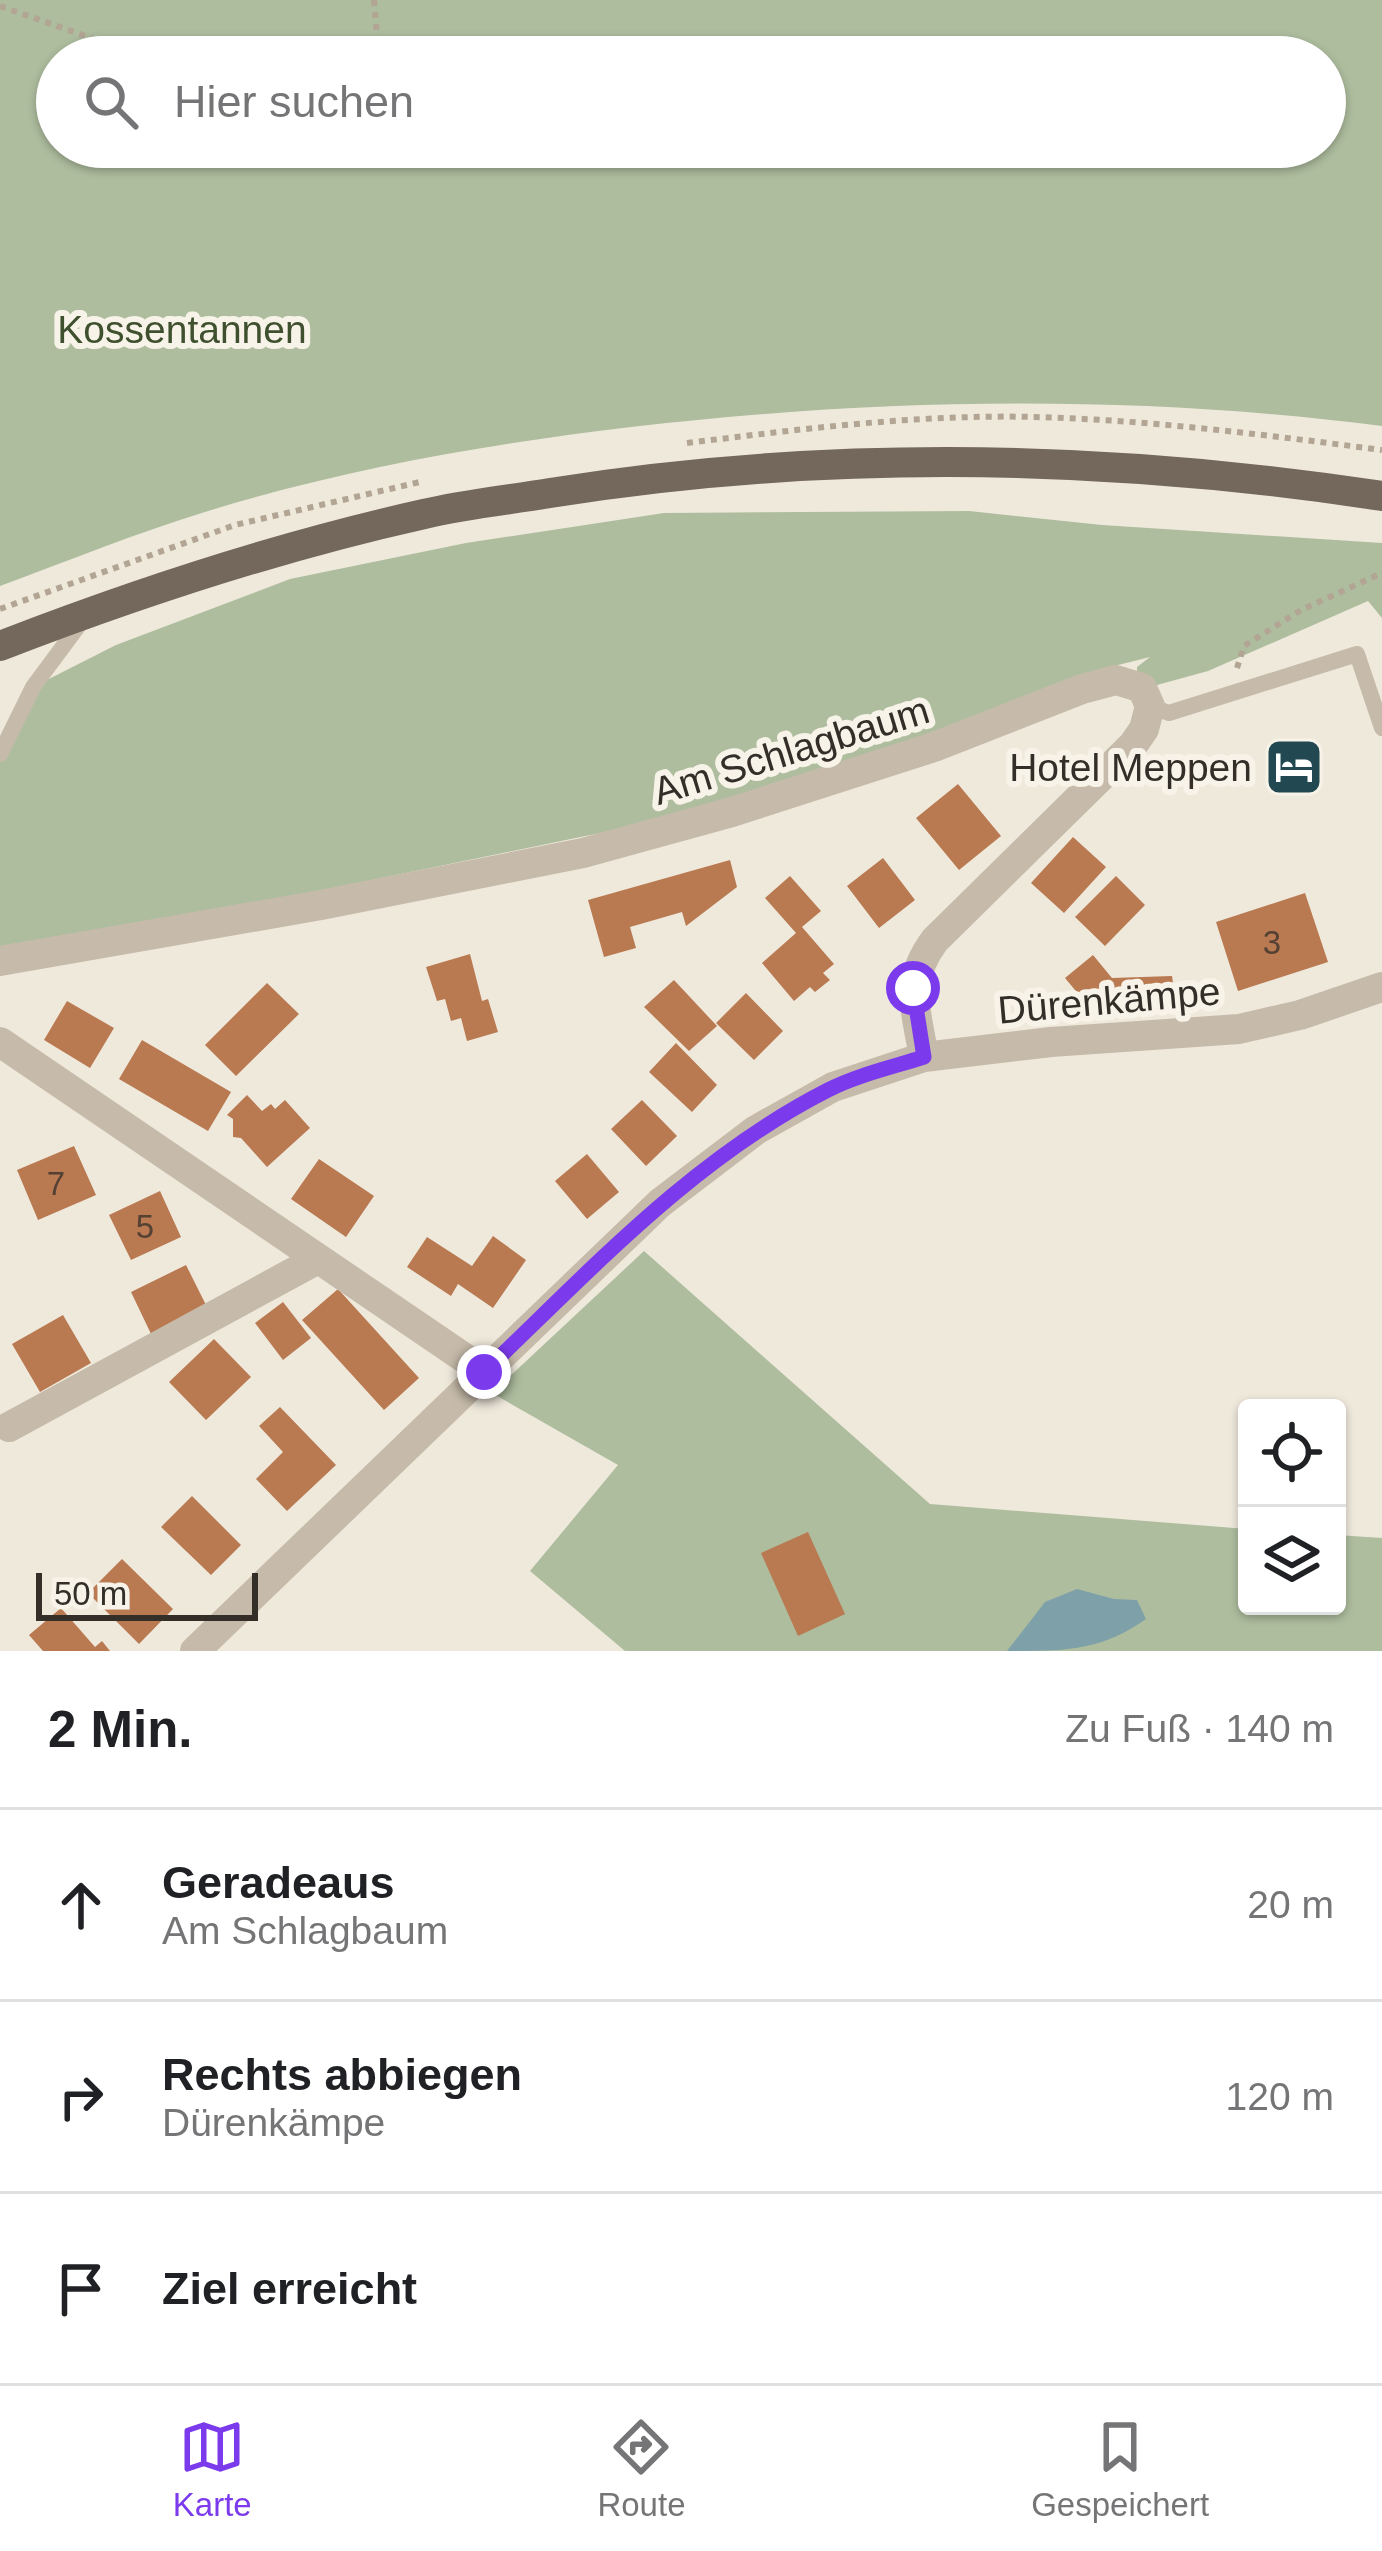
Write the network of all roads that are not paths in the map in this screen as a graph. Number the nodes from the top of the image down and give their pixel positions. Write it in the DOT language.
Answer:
graph roads {
  1 [pos="1382,496"];
  2 [pos="88,612"];
  3 [pos="0,646"];
  4 [pos="1150,706"];
  5 [pos="1382,728"];
  6 [pos="0,754"];
  7 [pos="0,961"];
  8 [pos="1382,987"];
  9 [pos="0,1042"];
  10 [pos="924,1057"];
  11 [pos="318,1258"];
  12 [pos="484,1372"];
  13 [pos="9,1427"];
  14 [pos="195,1651"];
  1 -- 2 [label="main road"];
  2 -- 3 [label="main road"];
  2 -- 6 [label="lane"];
  4 -- 5 [label="lane"];
  4 -- 7 [label="street, Am Schlagbaum"];
  4 -- 10 [label="street"];
  8 -- 10 [label="street, Dürenkämpe"];
  9 -- 11 [label="street"];
  10 -- 12 [label="street, Dürenkämpe"];
  11 -- 12 [label="street"];
  11 -- 13 [label="street"];
  12 -- 14 [label="street, Dürenkämpe"];
}
